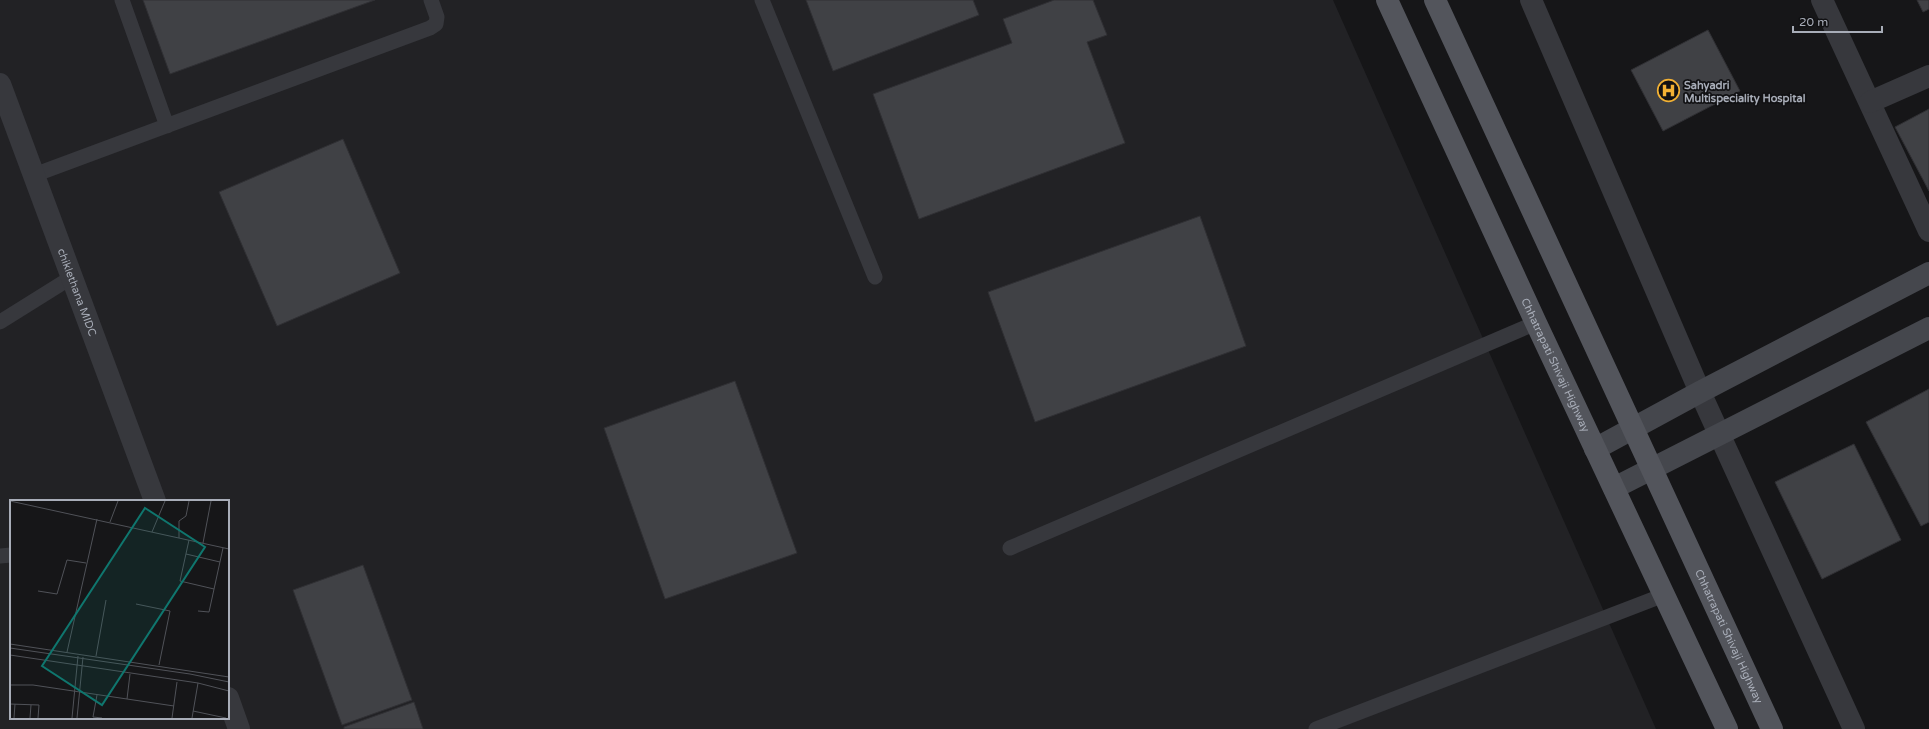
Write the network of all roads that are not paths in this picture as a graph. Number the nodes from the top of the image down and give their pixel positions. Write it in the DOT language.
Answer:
graph roads {
  1 [pos="122,0"];
  2 [pos="431,0"];
  3 [pos="762,0"];
  4 [pos="1387,0"];
  5 [pos="1435,0"];
  6 [pos="1531,0"];
  7 [pos="1822,0"];
  8 [pos="1929,76"];
  9 [pos="0,84"];
  10 [pos="1870,102"];
  11 [pos="167,126"];
  12 [pos="34,175"];
  13 [pos="1929,231"];
  14 [pos="1929,273"];
  15 [pos="72,277"];
  16 [pos="875,277"];
  17 [pos="0,322"];
  18 [pos="1536,323"];
  19 [pos="1929,328"];
  20 [pos="1700,392"];
  21 [pos="1633,429"];
  22 [pos="1719,434"];
  23 [pos="1595,449"];
  24 [pos="1652,469"];
  25 [pos="1614,488"];
  26 [pos="155,500"];
  27 [pos="1010,548"];
  28 [pos="10,555"];
  29 [pos="0,556"];
  30 [pos="1664,595"];
  31 [pos="229,701"];
  32 [pos="239,729"];
  33 [pos="1316,729"];
  34 [pos="1727,729"];
  35 [pos="1772,729"];
  36 [pos="1854,729"];
  1 -- 11 [label="lane"];
  2 -- 11 [label="lane"];
  3 -- 16 [label="lane"];
  4 -- 18 [label="main road, Chhatrapati Shivaji Highway"];
  5 -- 21 [label="main road, Chhatrapati Shivaji Highway"];
  6 -- 20 [label="street"];
  7 -- 10 [label="street"];
  8 -- 10 [label="street"];
  9 -- 12 [label="street, chiklethana MIDC"];
  10 -- 13 [label="street"];
  11 -- 12 [label="lane"];
  12 -- 15 [label="street, chiklethana MIDC"];
  14 -- 20 [label="street"];
  15 -- 17 [label="lane"];
  15 -- 26 [label="street, chiklethana MIDC"];
  18 -- 23 [label="main road, Chhatrapati Shivaji Highway"];
  18 -- 27 [label="lane"];
  19 -- 22 [label="street"];
  20 -- 21 [label="street"];
  20 -- 22 [label="street"];
  21 -- 23 [label="street"];
  21 -- 24 [label="main road, Chhatrapati Shivaji Highway"];
  22 -- 24 [label="street"];
  22 -- 36 [label="street"];
  23 -- 25 [label="main road, Chhatrapati Shivaji Highway"];
  24 -- 25 [label="street"];
  24 -- 35 [label="main road, Chhatrapati Shivaji Highway"];
  25 -- 30 [label="main road, Chhatrapati Shivaji Highway"];
  28 -- 29 [label="lane"];
  30 -- 33 [label="lane"];
  30 -- 34 [label="main road, Chhatrapati Shivaji Highway"];
  31 -- 32 [label="street"];
}
